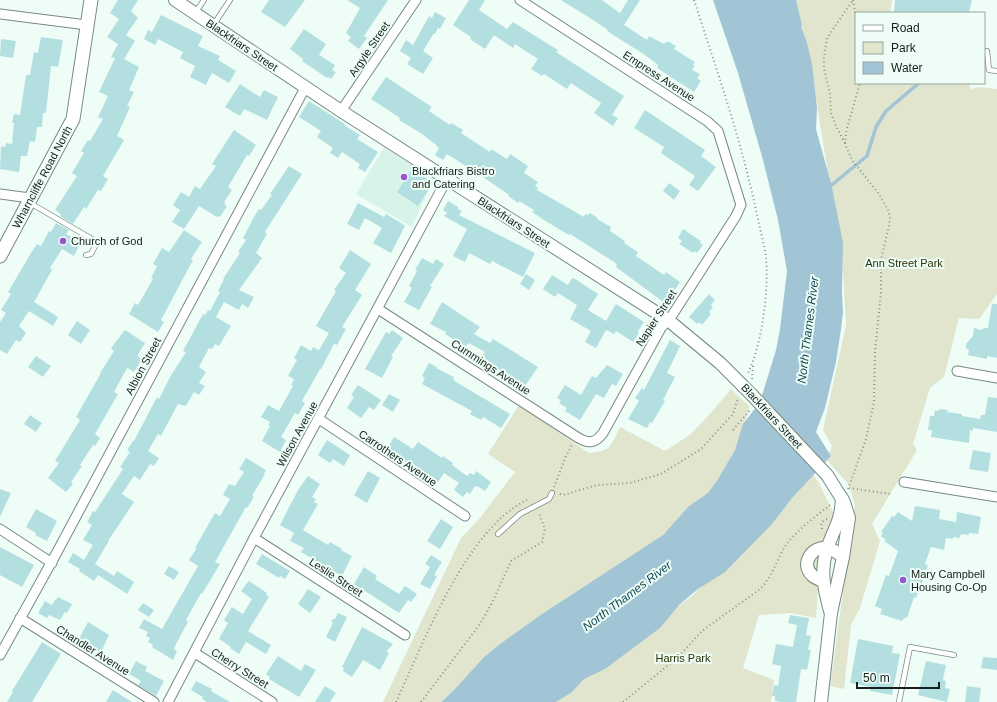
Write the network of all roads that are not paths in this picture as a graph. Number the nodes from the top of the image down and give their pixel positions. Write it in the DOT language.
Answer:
graph roads {
  1 [pos="91,0"];
  2 [pos="175,0"];
  3 [pos="204,0"];
  4 [pos="230,0"];
  5 [pos="416,0"];
  6 [pos="520,0"];
  7 [pos="195,13"];
  8 [pos="0,14"];
  9 [pos="87,25"];
  10 [pos="213,26"];
  11 [pos="987,51"];
  12 [pos="997,71"];
  13 [pos="305,88"];
  14 [pos="342,111"];
  15 [pos="447,178"];
  16 [pos="0,194"];
  17 [pos="29,200"];
  18 [pos="740,205"];
  19 [pos="0,256"];
  20 [pos="86,256"];
  21 [pos="378,309"];
  22 [pos="668,320"];
  23 [pos="957,371"];
  24 [pos="997,378"];
  25 [pos="319,419"];
  26 [pos="591,442"];
  27 [pos="904,482"];
  28 [pos="552,493"];
  29 [pos="845,493"];
  30 [pos="997,497"];
  31 [pos="465,516"];
  32 [pos="0,529"];
  33 [pos="498,534"];
  34 [pos="254,538"];
  35 [pos="827,548"];
  36 [pos="844,557"];
  37 [pos="52,563"];
  38 [pos="823,581"];
  39 [pos="831,613"];
  40 [pos="20,618"];
  41 [pos="405,635"];
  42 [pos="195,654"];
  43 [pos="0,655"];
  44 [pos="954,655"];
  45 [pos="154,702"];
  46 [pos="168,702"];
  47 [pos="272,702"];
  48 [pos="821,702"];
  49 [pos="899,702"];
  1 -- 9 [label="main road, Wharncliffe Road North"];
  2 -- 7 [label="street, Blackfriars Street"];
  3 -- 7 [label="lane"];
  4 -- 10 [label="lane"];
  5 -- 14 [label="street, Argyle Street"];
  6 -- 18 [label="street, Empress Avenue"];
  7 -- 10 [label="street, Blackfriars Street"];
  8 -- 9 [label="street"];
  9 -- 17 [label="main road, Wharncliffe Road North"];
  10 -- 13 [label="street, Blackfriars Street"];
  11 -- 12 [label="lane"];
  13 -- 14 [label="street, Blackfriars Street"];
  13 -- 37 [label="street, Albion Street"];
  14 -- 15 [label="street, Blackfriars Street"];
  15 -- 21 [label="street, Wilson Avenue"];
  15 -- 22 [label="street, Blackfriars Street"];
  16 -- 17 [label="street"];
  17 -- 19 [label="main road, Wharncliffe Road North"];
  17 -- 20 [label="lane"];
  18 -- 22 [label="street, Napier Street"];
  21 -- 25 [label="street, Wilson Avenue"];
  21 -- 26 [label="street, Cummings Avenue"];
  22 -- 26 [label="street, Napier Street"];
  22 -- 29 [label="street, Blackfriars Street, bridge"];
  23 -- 24 [label="street"];
  25 -- 31 [label="street, Carrothers Avenue"];
  25 -- 34 [label="street, Wilson Avenue"];
  27 -- 30 [label="street"];
  28 -- 33 [label="lane"];
  29 -- 35 [label="street"];
  29 -- 36 [label="street, Blackfriars Street"];
  32 -- 37 [label="street"];
  34 -- 41 [label="street, Leslie Street"];
  34 -- 42 [label="street, Wilson Avenue"];
  35 -- 36 [label="street"];
  35 -- 38 [label="street"];
  35 -- 38 [label="street"];
  36 -- 39 [label="street, Blackfriars Street"];
  37 -- 40 [label="street, Albion Street"];
  38 -- 39 [label="street"];
  39 -- 48 [label="street"];
  40 -- 43 [label="street, Albion Street"];
  40 -- 45 [label="street, Chandler Avenue"];
  42 -- 46 [label="street, Wilson Avenue"];
  42 -- 47 [label="street, Cherry Street"];
  44 -- 49 [label="lane"];
}
